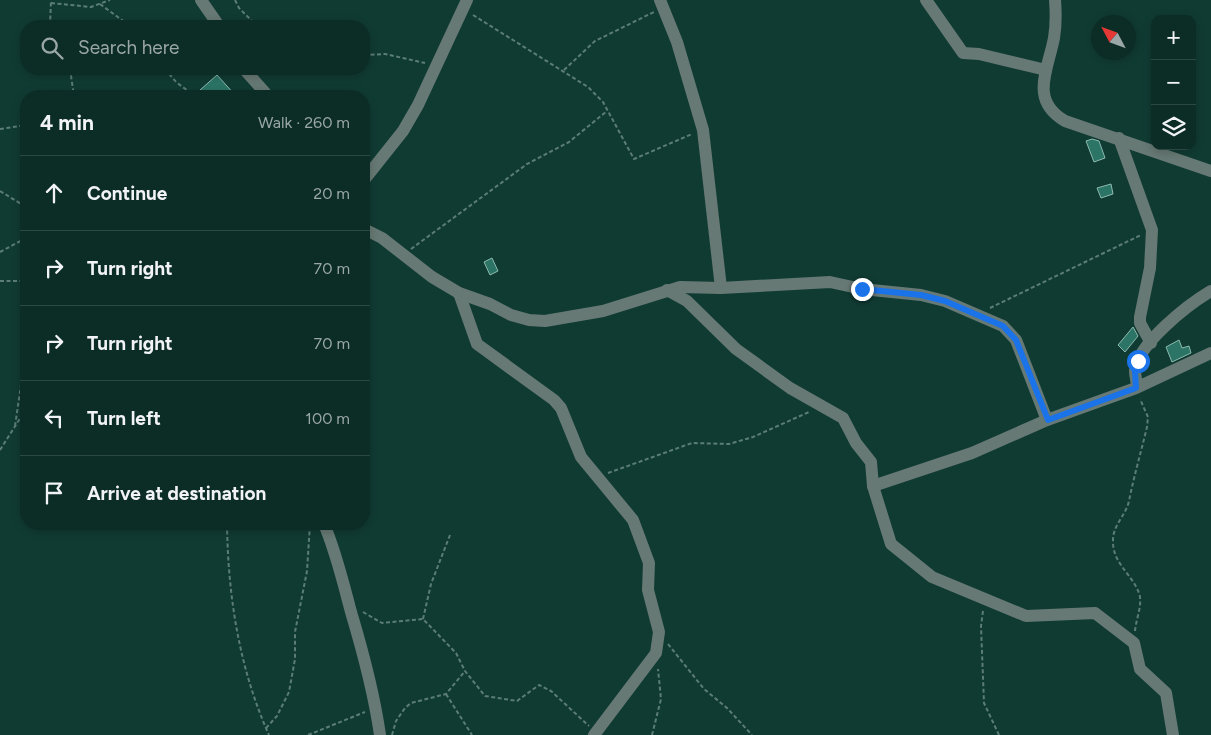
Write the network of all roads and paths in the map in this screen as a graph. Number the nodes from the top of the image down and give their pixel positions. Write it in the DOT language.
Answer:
graph roads {
  1 [pos="76,0"];
  2 [pos="110,0"];
  3 [pos="201,0"];
  4 [pos="235,0"];
  5 [pos="926,0"];
  6 [pos="1055,0"];
  7 [pos="51,2"];
  8 [pos="100,4"];
  9 [pos="465,4"];
  10 [pos="662,4"];
  11 [pos="75,5"];
  12 [pos="50,20"];
  13 [pos="122,20"];
  14 [pos="214,20"];
  15 [pos="251,20"];
  16 [pos="370,55"];
  17 [pos="438,63"];
  18 [pos="564,70"];
  19 [pos="1046,70"];
  20 [pos="71,75"];
  21 [pos="171,75"];
  22 [pos="249,75"];
  23 [pos="73,90"];
  24 [pos="187,90"];
  25 [pos="263,90"];
  26 [pos="607,110"];
  27 [pos="20,126"];
  28 [pos="0,128"];
  29 [pos="702,130"];
  30 [pos="1118,138"];
  31 [pos="1211,171"];
  32 [pos="370,172"];
  33 [pos="0,191"];
  34 [pos="20,203"];
  35 [pos="1152,230"];
  36 [pos="370,231"];
  37 [pos="20,241"];
  38 [pos="0,252"];
  39 [pos="403,255"];
  40 [pos="0,281"];
  41 [pos="20,281"];
  42 [pos="721,288"];
  43 [pos="667,290"];
  44 [pos="1211,291"];
  45 [pos="459,293"];
  46 [pos="978,314"];
  47 [pos="1151,343"];
  48 [pos="1211,354"];
  49 [pos="1136,387"];
  50 [pos="20,392"];
  51 [pos="823,406"];
  52 [pos="20,418"];
  53 [pos="1048,420"];
  54 [pos="15,426"];
  55 [pos="0,450"];
  56 [pos="596,477"];
  57 [pos="873,486"];
  58 [pos="227,530"];
  59 [pos="309,530"];
  60 [pos="326,530"];
  61 [pos="450,535"];
  62 [pos="985,600"];
  63 [pos="349,603"];
  64 [pos="423,619"];
  65 [pos="659,632"];
  66 [pos="1134,643"];
  67 [pos="656,653"];
  68 [pos="465,671"];
  69 [pos="446,694"];
  70 [pos="376,707"];
  71 [pos="266,728"];
  72 [pos="595,734"];
  73 [pos="269,735"];
  74 [pos="308,735"];
  75 [pos="380,735"];
  76 [pos="392,735"];
  77 [pos="472,735"];
  78 [pos="652,735"];
  79 [pos="752,735"];
  80 [pos="999,735"];
  81 [pos="1173,735"];
  1 -- 11 [label="path"];
  2 -- 8 [label="path"];
  3 -- 14 [label="street"];
  4 -- 15 [label="path"];
  5 -- 19 [label="street"];
  6 -- 19 [label="street"];
  7 -- 11 [label="path"];
  7 -- 12 [label="path"];
  8 -- 11 [label="path"];
  8 -- 13 [label="path"];
  9 -- 17 [label="street"];
  9 -- 18 [label="path"];
  10 -- 18 [label="path"];
  10 -- 29 [label="street"];
  16 -- 17 [label="path"];
  17 -- 32 [label="street"];
  18 -- 26 [label="path"];
  19 -- 30 [label="street"];
  20 -- 23 [label="path"];
  21 -- 24 [label="path"];
  22 -- 25 [label="street"];
  26 -- 29 [label="path"];
  26 -- 39 [label="path"];
  27 -- 28 [label="path"];
  29 -- 42 [label="street"];
  30 -- 31 [label="street"];
  30 -- 35 [label="street"];
  33 -- 34 [label="path"];
  35 -- 46 [label="path"];
  35 -- 47 [label="street"];
  36 -- 39 [label="street"];
  37 -- 38 [label="path"];
  39 -- 45 [label="street"];
  40 -- 41 [label="path"];
  42 -- 43 [label="street"];
  42 -- 46 [label="street"];
  43 -- 45 [label="street"];
  43 -- 51 [label="street"];
  44 -- 47 [label="street"];
  45 -- 56 [label="street"];
  46 -- 53 [label="street"];
  47 -- 49 [label="street"];
  48 -- 49 [label="street"];
  49 -- 53 [label="street"];
  49 -- 66 [label="path"];
  50 -- 54 [label="path"];
  51 -- 56 [label="path"];
  51 -- 57 [label="street"];
  52 -- 54 [label="path"];
  53 -- 57 [label="street"];
  54 -- 55 [label="path"];
  56 -- 65 [label="street"];
  57 -- 62 [label="street"];
  58 -- 71 [label="path"];
  59 -- 71 [label="path"];
  60 -- 63 [label="street"];
  61 -- 64 [label="path"];
  62 -- 66 [label="street"];
  62 -- 80 [label="path"];
  63 -- 64 [label="path"];
  63 -- 70 [label="street"];
  64 -- 68 [label="path"];
  65 -- 67 [label="street"];
  65 -- 79 [label="path"];
  66 -- 81 [label="street"];
  67 -- 72 [label="street"];
  67 -- 78 [label="path"];
  68 -- 69 [label="path"];
  68 -- 72 [label="path"];
  69 -- 76 [label="path"];
  69 -- 77 [label="path"];
  70 -- 74 [label="path"];
  70 -- 75 [label="street"];
  71 -- 73 [label="path"];
}
